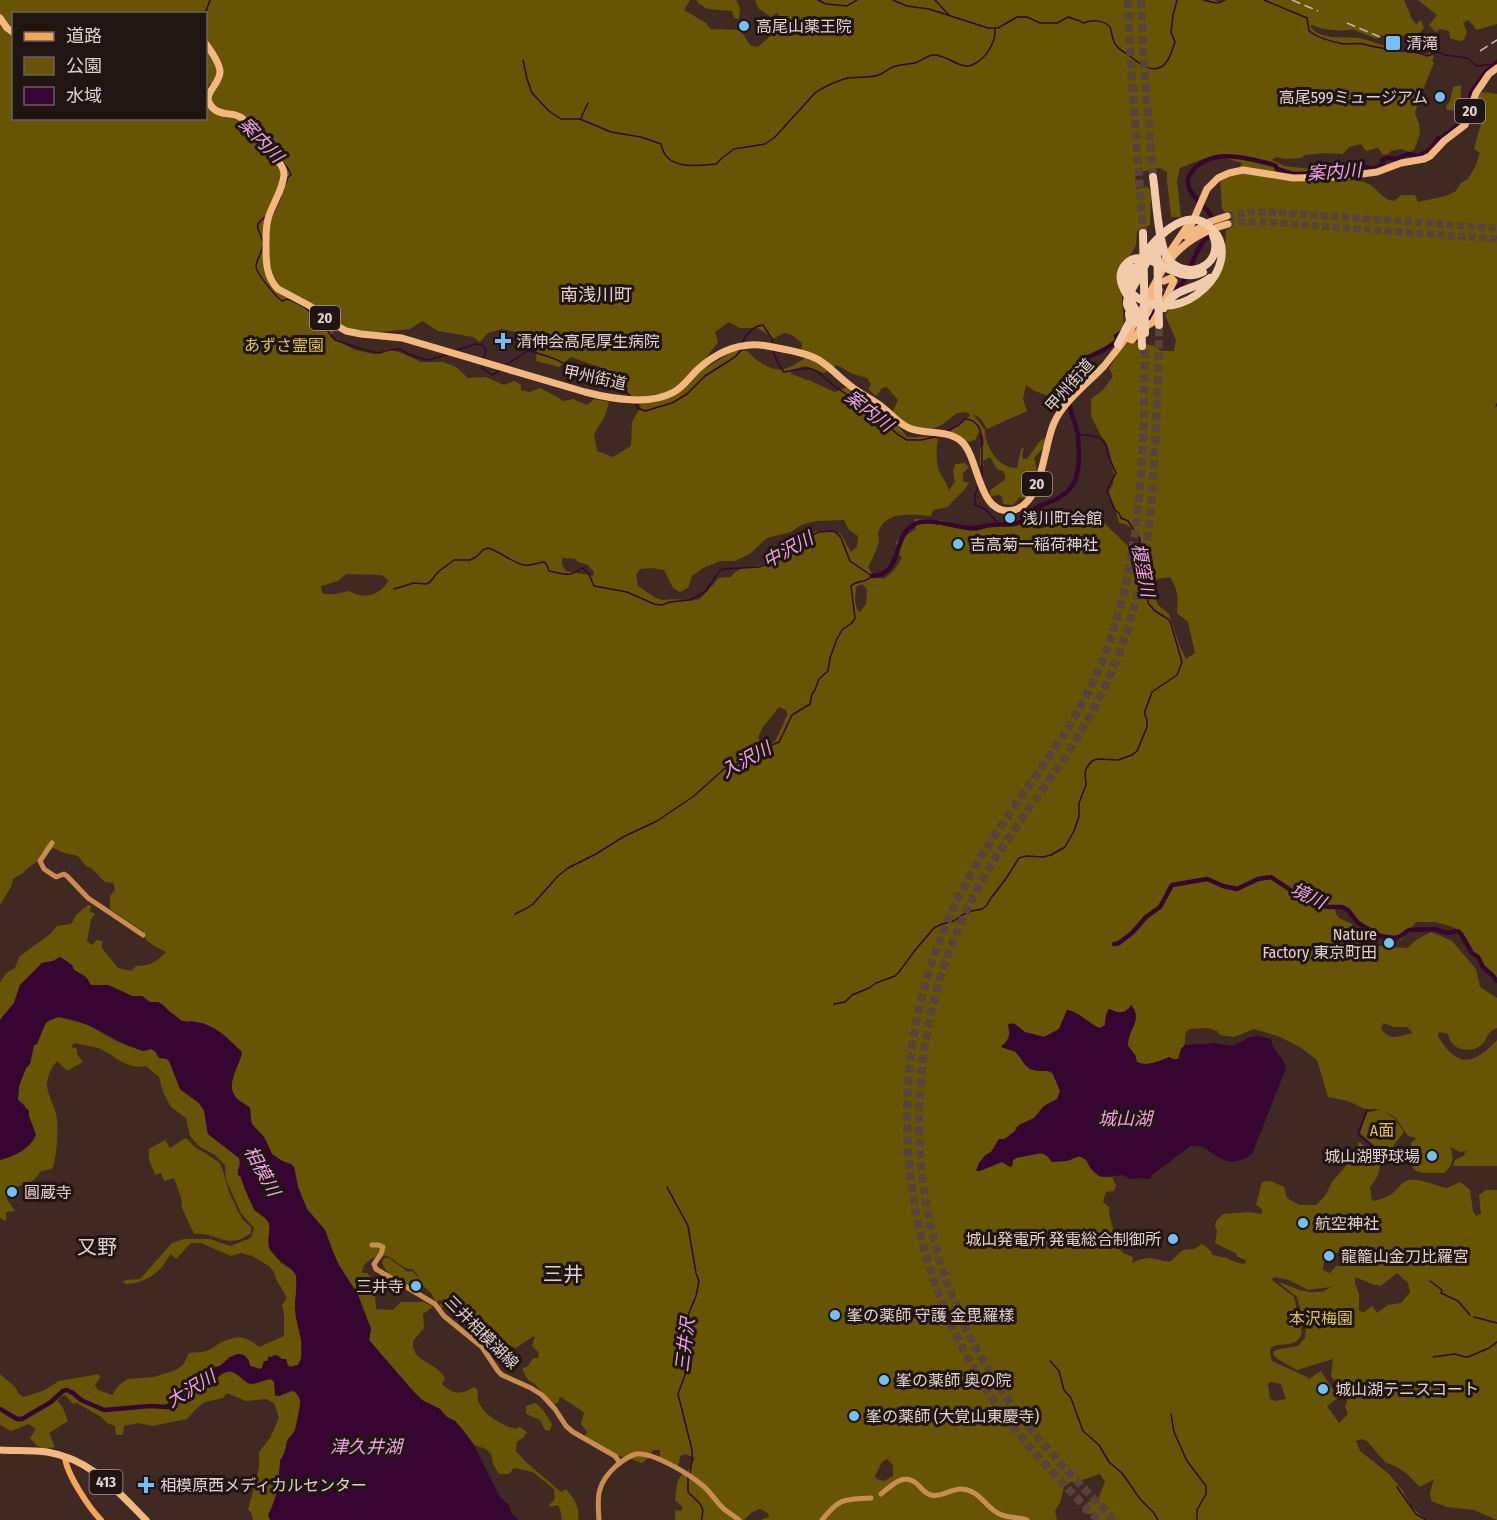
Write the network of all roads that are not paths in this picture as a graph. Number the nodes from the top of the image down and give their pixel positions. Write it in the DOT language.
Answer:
graph roads {
  1 [pos="0,18"];
  2 [pos="12,32"];
  3 [pos="207,46"];
  4 [pos="1497,68"];
  5 [pos="1153,177"];
  6 [pos="1201,200"];
  7 [pos="1227,220"];
  8 [pos="1203,229"];
  9 [pos="1189,231"];
  10 [pos="1159,233"];
  11 [pos="1168,254"];
  12 [pos="1178,256"];
  13 [pos="1218,256"];
  14 [pos="1137,265"];
  15 [pos="1164,281"];
  16 [pos="1141,302"];
  17 [pos="1133,318"];
  18 [pos="1143,333"];
  19 [pos="1125,335"];
  20 [pos="1118,344"];
  21 [pos="1144,346"];
  22 [pos="1114,352"];
  23 [pos="52,843"];
  24 [pos="143,935"];
  25 [pos="372,1245"];
  26 [pos="0,1450"];
  27 [pos="65,1457"];
  28 [pos="620,1463"];
  29 [pos="881,1494"];
  30 [pos="871,1498"];
  31 [pos="101,1520"];
  32 [pos="146,1520"];
  33 [pos="599,1520"];
  34 [pos="739,1520"];
  35 [pos="822,1520"];
  36 [pos="1027,1520"];
  1 -- 2 [label="highway"];
  3 -- 22 [label="highway, 甲州街道 / 20"];
  4 -- 6 [label="highway, 20"];
  5 -- 10 [label="highway"];
  6 -- 9 [label="highway, 20"];
  6 -- 11 [label="highway, 20"];
  7 -- 8 [label="highway, 20"];
  8 -- 11 [label="highway, 20"];
  8 -- 17 [label="highway, 20"];
  10 -- 13 [label="highway"];
  10 -- 13 [label="highway"];
  11 -- 16 [label="highway, 20"];
  12 -- 15 [label="highway, 20"];
  13 -- 14 [label="highway"];
  13 -- 14 [label="highway"];
  13 -- 14 [label="highway"];
  14 -- 17 [label="highway"];
  14 -- 18 [label="highway"];
  14 -- 18 [label="highway"];
  15 -- 17 [label="highway, 20"];
  15 -- 19 [label="highway, 20"];
  16 -- 17 [label="highway"];
  17 -- 19 [label="highway, 20"];
  18 -- 21 [label="highway"];
  19 -- 20 [label="highway"];
  19 -- 22 [label="highway, 甲州街道 / 20"];
  20 -- 22 [label="highway, 甲州街道 / 20"];
  23 -- 24 [label="main road"];
  25 -- 28 [label="main road, 三井相模湖線"];
  26 -- 27 [label="highway, 413"];
  27 -- 31 [label="main road"];
  27 -- 32 [label="highway, 413"];
  28 -- 33 [label="main road"];
  28 -- 34 [label="main road"];
  29 -- 36 [label="main road"];
  30 -- 35 [label="main road"];
}
